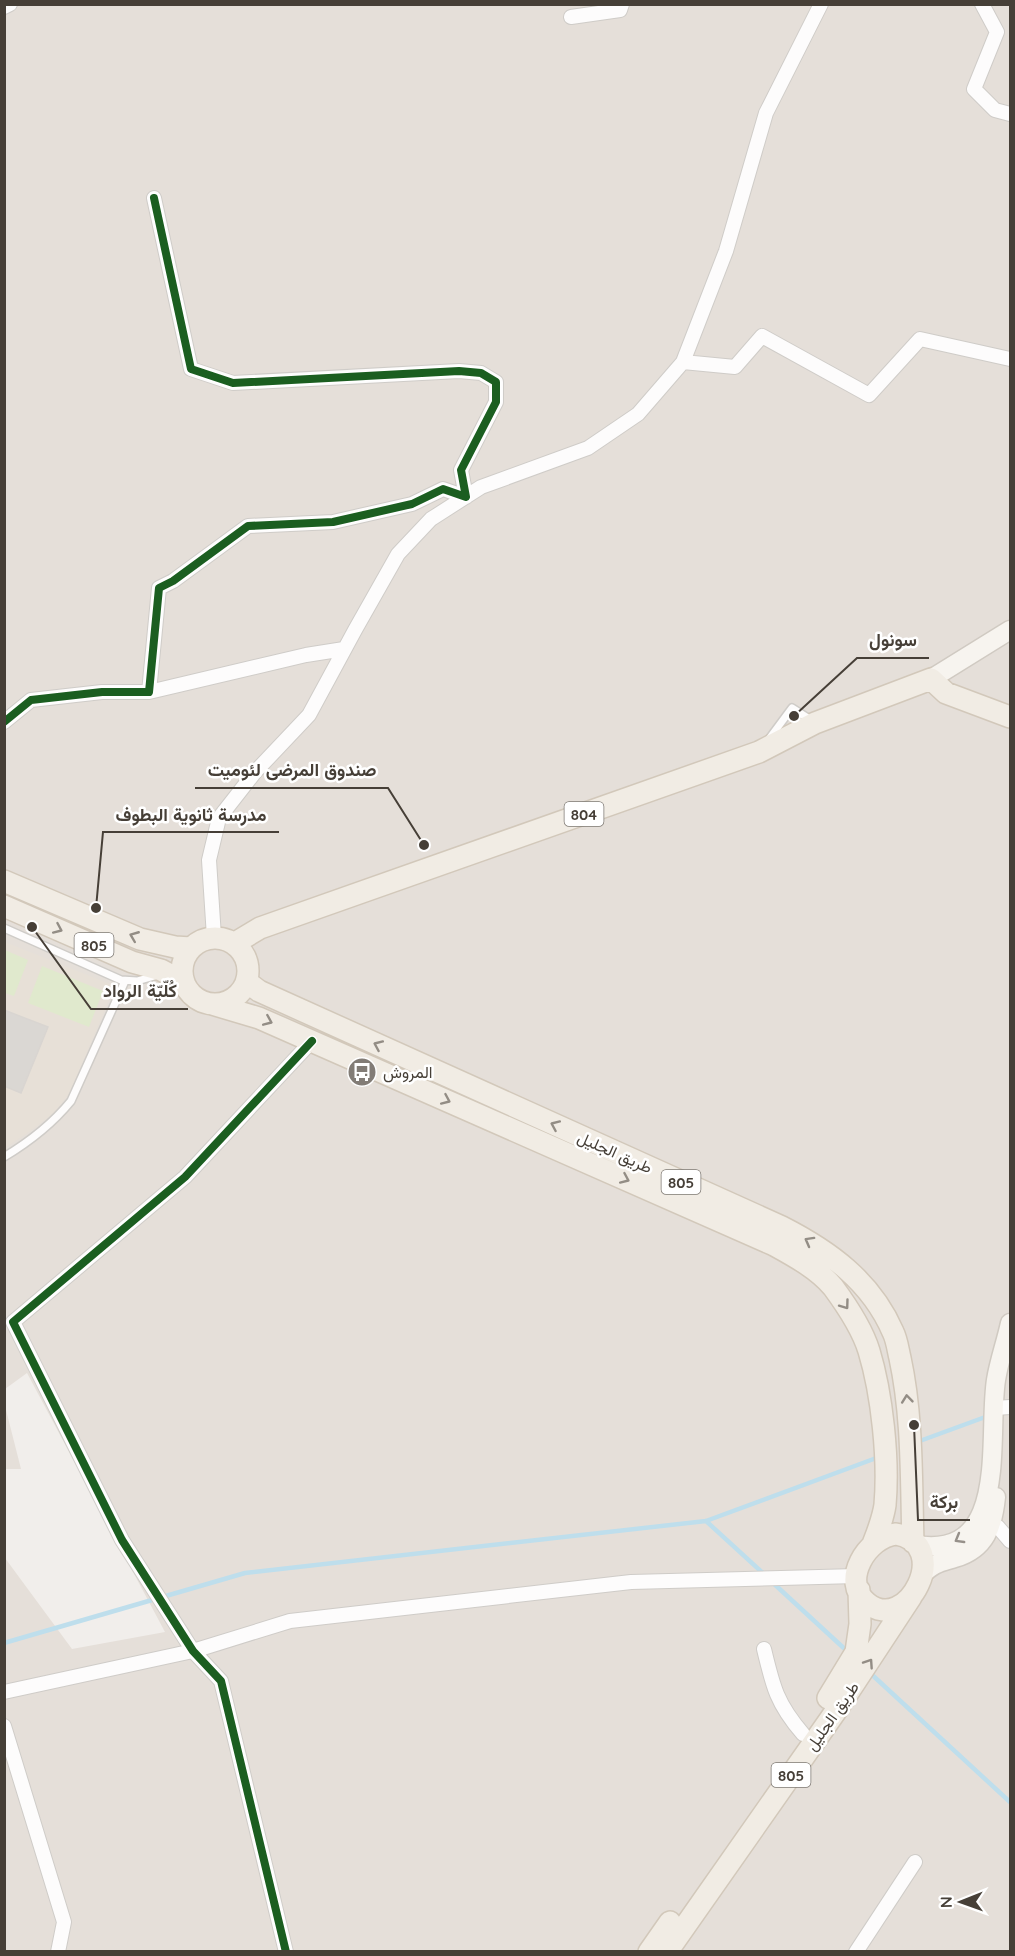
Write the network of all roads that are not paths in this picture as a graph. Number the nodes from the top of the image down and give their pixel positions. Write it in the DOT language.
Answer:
graph roads {
  1 [pos="10,4"];
  2 [pos="622,4"];
  3 [pos="820,4"];
  4 [pos="982,4"];
  5 [pos="4,7"];
  6 [pos="571,18"];
  7 [pos="1011,114"];
  8 [pos="154,198"];
  9 [pos="1011,359"];
  10 [pos="683,363"];
  11 [pos="466,497"];
  12 [pos="1011,630"];
  13 [pos="344,649"];
  14 [pos="931,679"];
  15 [pos="149,692"];
  16 [pos="1011,717"];
  17 [pos="4,722"];
  18 [pos="4,881"];
  19 [pos="4,906"];
  20 [pos="4,927"];
  21 [pos="214,937"];
  22 [pos="235,943"];
  23 [pos="191,948"];
  24 [pos="176,977"];
  25 [pos="125,981"];
  26 [pos="247,982"];
  27 [pos="212,1004"];
  28 [pos="312,1041"];
  29 [pos="4,1157"];
  30 [pos="9,1323"];
  31 [pos="1011,1323"];
  32 [pos="1003,1408"];
  33 [pos="986,1519"];
  34 [pos="1011,1541"];
  35 [pos="914,1543"];
  36 [pos="873,1544"];
  37 [pos="922,1575"];
  38 [pos="858,1583"];
  39 [pos="911,1597"];
  40 [pos="764,1649"];
  41 [pos="193,1651"];
  42 [pos="4,1692"];
  43 [pos="4,1726"];
  44 [pos="803,1734"];
  45 [pos="915,1862"];
  46 [pos="58,1952"];
  47 [pos="286,1952"];
  48 [pos="649,1952"];
  49 [pos="667,1952"];
  50 [pos="856,1952"];
  1 -- 5 [label="street"];
  2 -- 6 [label="street"];
  3 -- 10 [label="street"];
  4 -- 7 [label="street"];
  8 -- 11 [label="street"];
  9 -- 10 [label="street"];
  10 -- 11 [label="street"];
  11 -- 13 [label="street"];
  11 -- 15 [label="street"];
  12 -- 14 [label="street"];
  13 -- 15 [label="street"];
  13 -- 21 [label="street"];
  14 -- 16 [label="main road"];
  14 -- 22 [label="main road, 804"];
  15 -- 17 [label="street"];
  23 -- 18 [label="main road, 805, one-way"];
  19 -- 24 [label="main road, 805, one-way"];
  20 -- 25 [label="lane"];
  21 -- 22 [label="main road"];
  21 -- 23 [label="main road"];
  22 -- 26 [label="main road"];
  23 -- 24 [label="main road"];
  24 -- 25 [label="lane"];
  24 -- 27 [label="main road, 805"];
  25 -- 29 [label="lane"];
  26 -- 27 [label="main road"];
  35 -- 26 [label="main road, طريق الجليل / 805, one-way"];
  27 -- 28 [label="main road, طريق الجليل / 805, one-way"];
  28 -- 30 [label="street"];
  28 -- 36 [label="main road, طريق الجليل / 805, one-way"];
  30 -- 41 [label="street"];
  31 -- 32 [label="street"];
  32 -- 33 [label="street"];
  33 -- 34 [label="street"];
  33 -- 35 [label="street, one-way"];
  33 -- 37 [label="street"];
  35 -- 36 [label="main road"];
  35 -- 37 [label="main road, 805"];
  36 -- 38 [label="main road, 805"];
  37 -- 39 [label="main road, 805"];
  38 -- 39 [label="main road"];
  38 -- 41 [label="street"];
  38 -- 44 [label="main road, طريق الجليل / 805"];
  49 -- 39 [label="main road, طريق الجليل / 805, one-way"];
  40 -- 44 [label="street"];
  41 -- 42 [label="street"];
  41 -- 47 [label="street"];
  43 -- 46 [label="street"];
  44 -- 48 [label="main road, طريق الجليل / 805"];
  45 -- 50 [label="street"];
}
